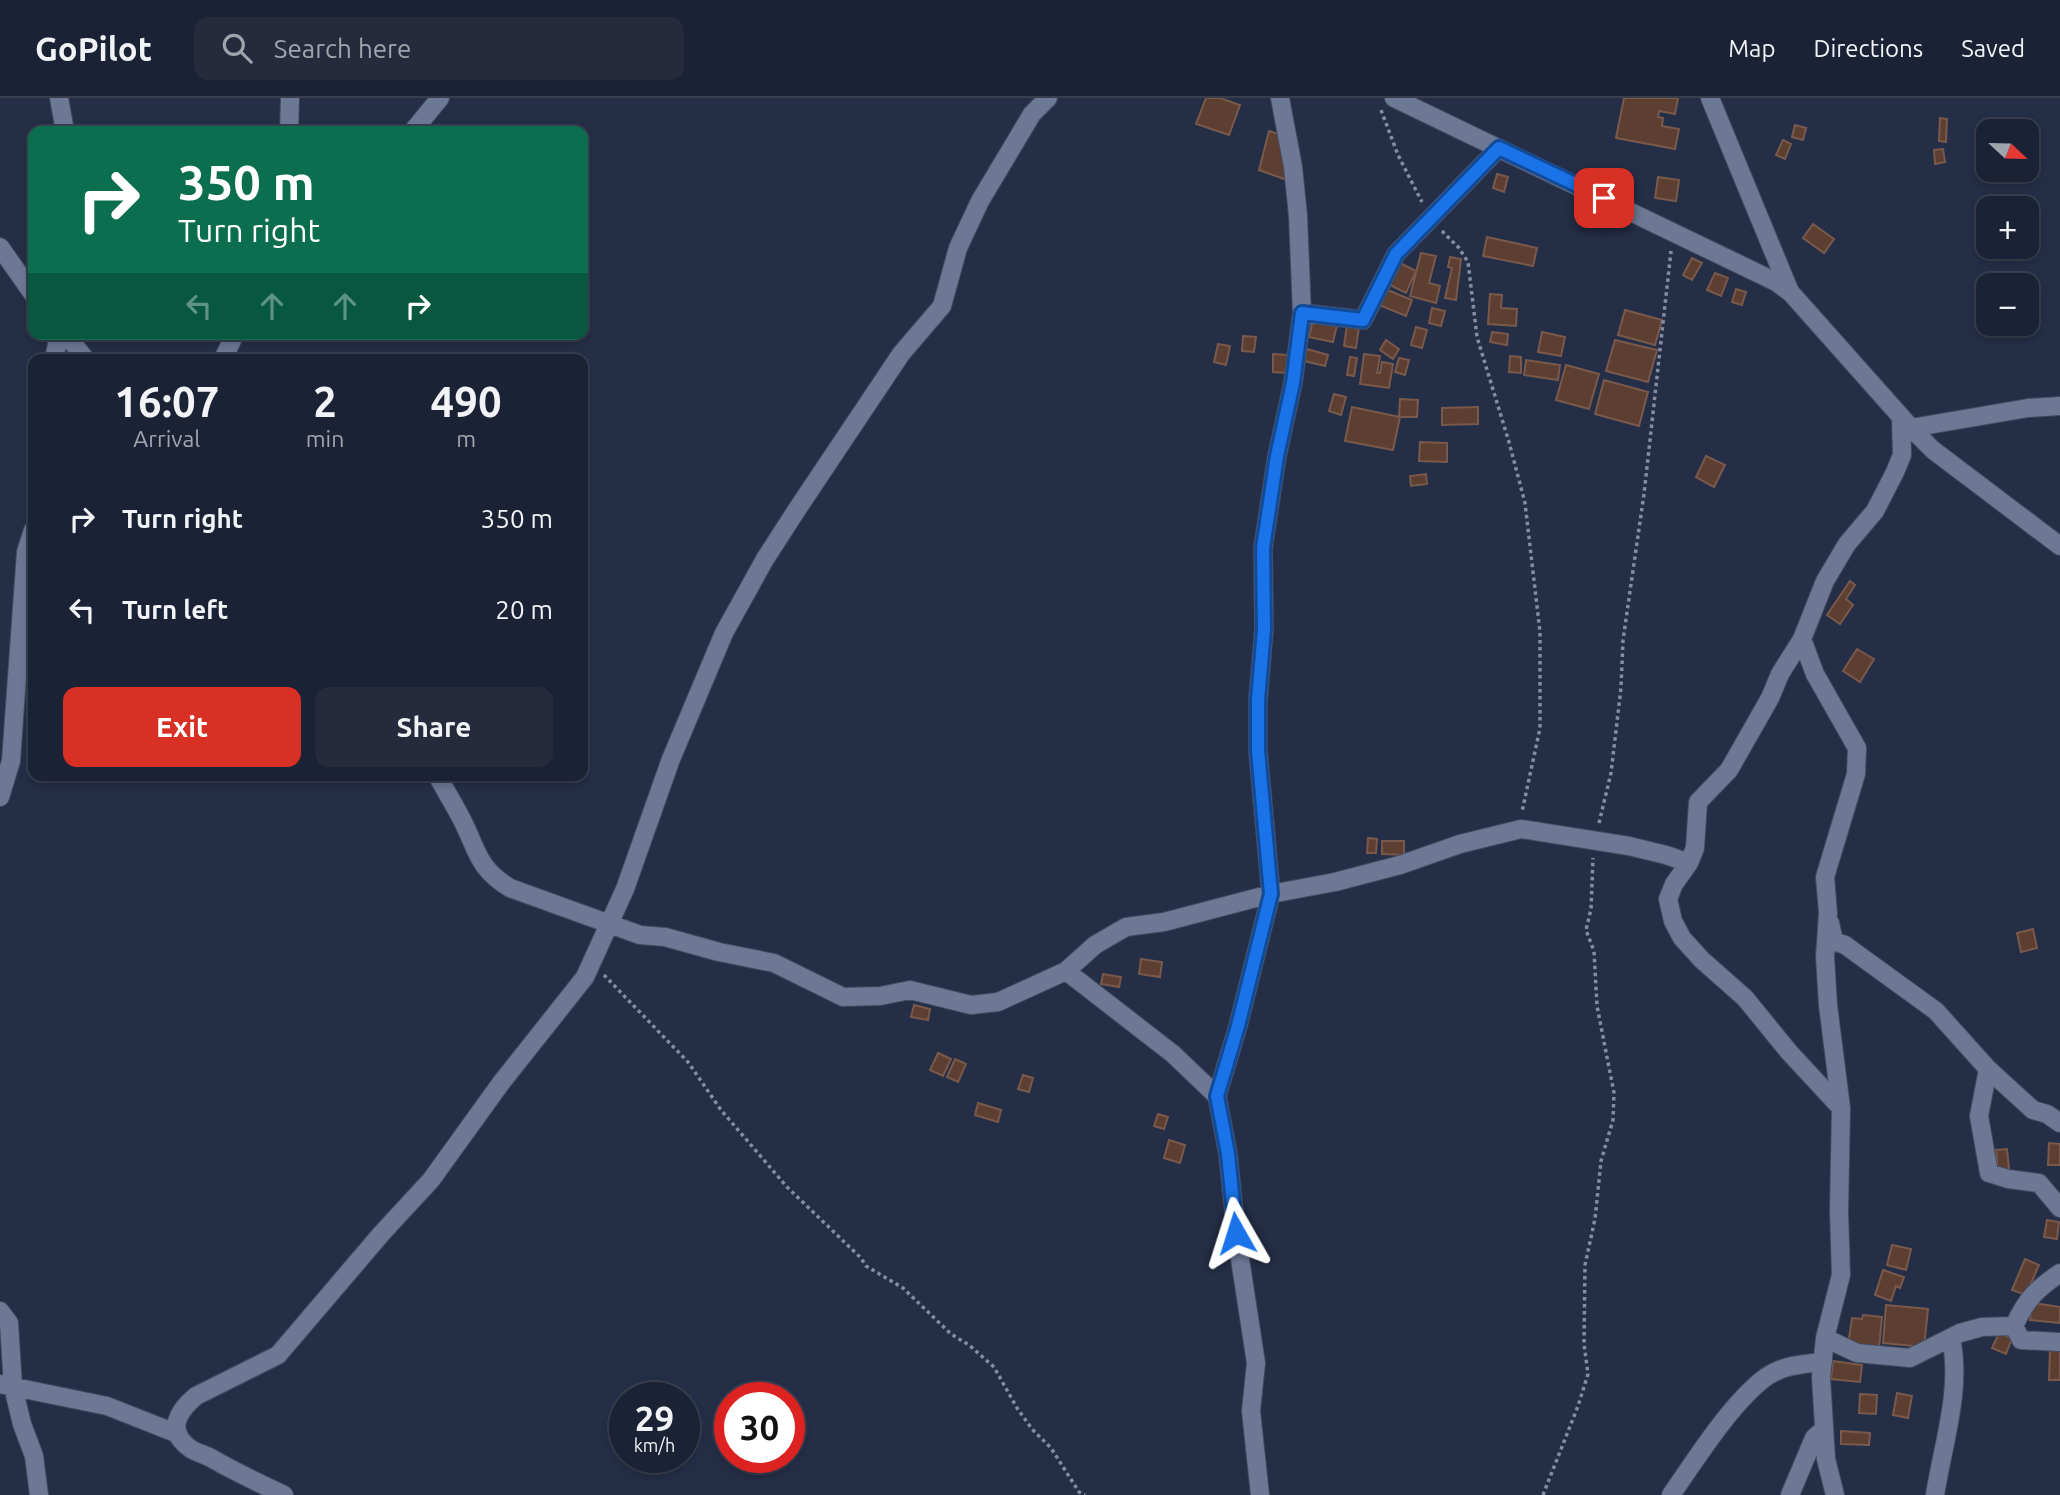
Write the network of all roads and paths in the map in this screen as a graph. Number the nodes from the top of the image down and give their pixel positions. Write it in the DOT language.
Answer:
graph roads {
  1 [pos="59,98"];
  2 [pos="290,98"];
  3 [pos="440,98"];
  4 [pos="1048,98"];
  5 [pos="1280,98"];
  6 [pos="1710,98"];
  7 [pos="1388,104"];
  8 [pos="64,126"];
  9 [pos="289,126"];
  10 [pos="418,126"];
  11 [pos="1499,148"];
  12 [pos="1430,219"];
  13 [pos="1674,231"];
  14 [pos="0,247"];
  15 [pos="28,287"];
  16 [pos="1791,293"];
  17 [pos="1302,313"];
  18 [pos="71,340"];
  19 [pos="81,354"];
  20 [pos="2060,406"];
  21 [pos="1906,422"];
  22 [pos="28,546"];
  23 [pos="2060,546"];
  24 [pos="1802,639"];
  25 [pos="440,781"];
  26 [pos="0,797"];
  27 [pos="1521,829"];
  28 [pos="1594,842"];
  29 [pos="1689,863"];
  30 [pos="1271,894"];
  31 [pos="1828,913"];
  32 [pos="608,924"];
  33 [pos="591,962"];
  34 [pos="1066,971"];
  35 [pos="1988,1069"];
  36 [pos="1217,1096"];
  37 [pos="1841,1108"];
  38 [pos="2060,1123"];
  39 [pos="2060,1208"];
  40 [pos="2060,1273"];
  41 [pos="0,1311"];
  42 [pos="2014,1326"];
  43 [pos="1825,1338"];
  44 [pos="1951,1338"];
  45 [pos="2060,1342"];
  46 [pos="1823,1362"];
  47 [pos="7,1386"];
  48 [pos="1824,1429"];
  49 [pos="178,1434"];
  50 [pos="39,1495"];
  51 [pos="284,1495"];
  52 [pos="1085,1495"];
  53 [pos="1261,1495"];
  54 [pos="1543,1495"];
  55 [pos="1671,1495"];
  56 [pos="1790,1495"];
  57 [pos="1835,1495"];
  58 [pos="1935,1495"];
  1 -- 8 [label="street"];
  2 -- 9 [label="street"];
  3 -- 10 [label="street"];
  4 -- 32 [label="street"];
  5 -- 17 [label="street"];
  6 -- 16 [label="street"];
  7 -- 11 [label="street"];
  7 -- 12 [label="path"];
  11 -- 12 [label="street"];
  11 -- 13 [label="street"];
  12 -- 17 [label="street"];
  12 -- 27 [label="path"];
  13 -- 16 [label="street"];
  13 -- 28 [label="path"];
  14 -- 15 [label="street"];
  16 -- 21 [label="street"];
  17 -- 30 [label="street"];
  18 -- 19 [label="street"];
  20 -- 21 [label="street"];
  21 -- 23 [label="street"];
  21 -- 24 [label="street"];
  22 -- 26 [label="street"];
  24 -- 29 [label="street"];
  24 -- 31 [label="street"];
  25 -- 32 [label="street"];
  27 -- 28 [label="street"];
  27 -- 30 [label="street"];
  28 -- 29 [label="street"];
  28 -- 54 [label="path"];
  29 -- 37 [label="street"];
  30 -- 34 [label="street"];
  30 -- 36 [label="street"];
  31 -- 35 [label="street"];
  31 -- 37 [label="street"];
  32 -- 33 [label="street"];
  32 -- 34 [label="street"];
  33 -- 49 [label="street"];
  33 -- 52 [label="path"];
  34 -- 36 [label="street"];
  35 -- 38 [label="street"];
  35 -- 39 [label="street"];
  36 -- 53 [label="street"];
  37 -- 43 [label="street"];
  40 -- 42 [label="street"];
  41 -- 47 [label="street"];
  42 -- 44 [label="street"];
  42 -- 45 [label="street"];
  43 -- 44 [label="street"];
  43 -- 46 [label="street"];
  44 -- 58 [label="street"];
  46 -- 48 [label="street"];
  46 -- 55 [label="street"];
  47 -- 49 [label="street"];
  47 -- 50 [label="street"];
  48 -- 56 [label="street"];
  48 -- 57 [label="street"];
  49 -- 51 [label="street"];
}
